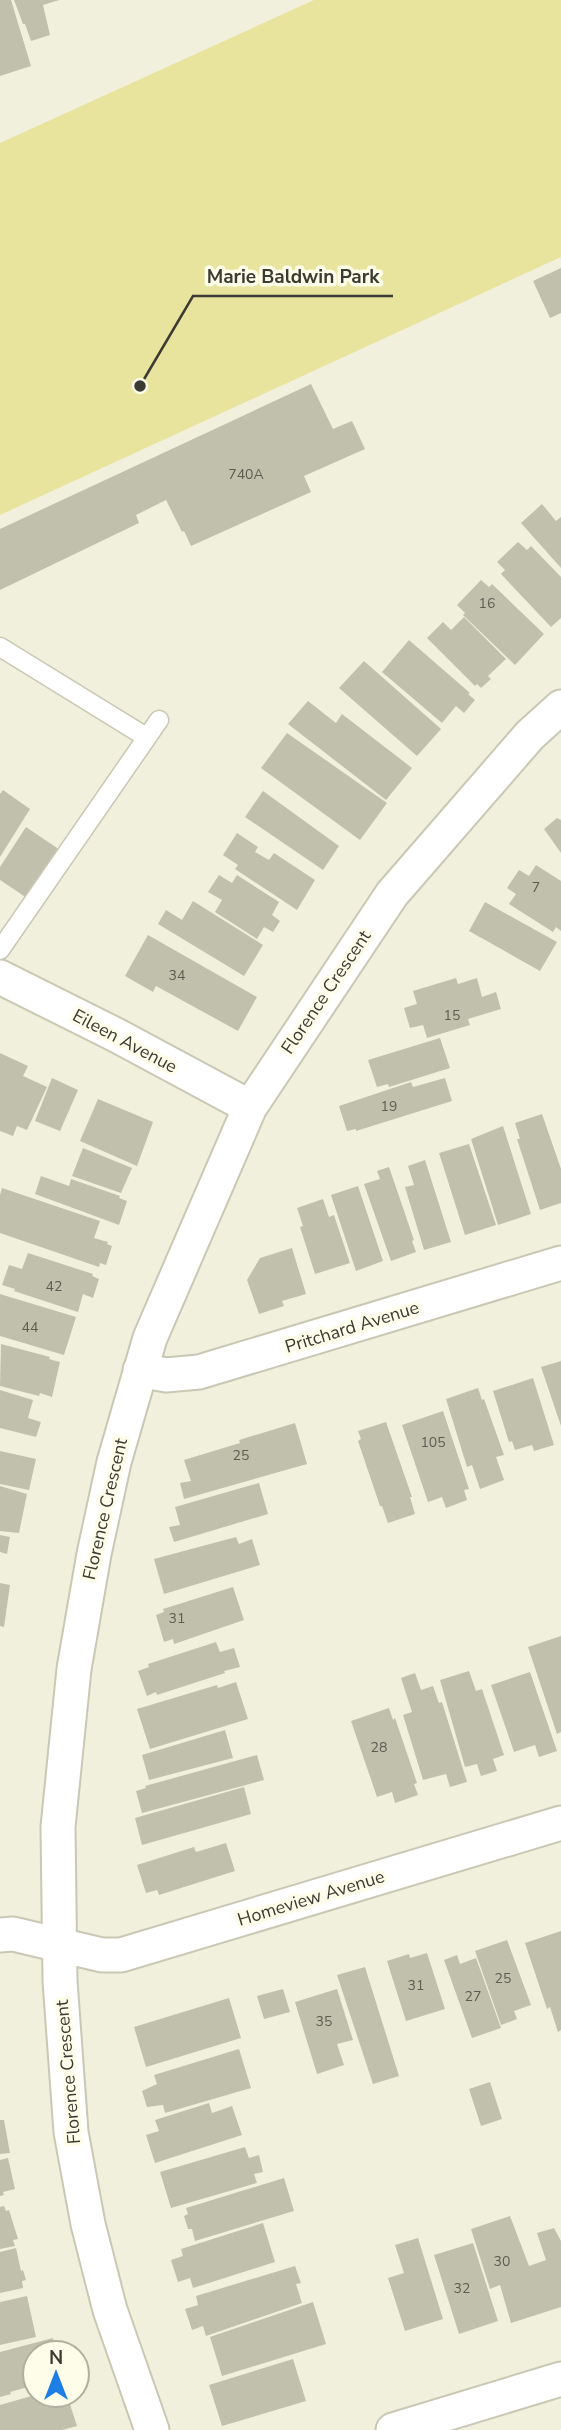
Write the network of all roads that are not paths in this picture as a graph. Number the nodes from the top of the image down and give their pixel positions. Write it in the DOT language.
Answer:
graph roads {
  1 [pos="0,648"];
  2 [pos="561,708"];
  3 [pos="159,720"];
  4 [pos="146,737"];
  5 [pos="0,950"];
  6 [pos="0,977"];
  7 [pos="250,1107"];
  8 [pos="561,1263"];
  9 [pos="140,1370"];
  10 [pos="561,1824"];
  11 [pos="0,1935"];
  12 [pos="59,1946"];
  13 [pos="561,2379"];
  14 [pos="152,2430"];
  15 [pos="393,2430"];
  1 -- 4 [label="lane"];
  2 -- 7 [label="street, Florence Crescent"];
  3 -- 4 [label="lane"];
  4 -- 5 [label="lane"];
  6 -- 7 [label="street, Eileen Avenue"];
  7 -- 9 [label="street, Florence Crescent"];
  8 -- 9 [label="street, Pritchard Avenue"];
  9 -- 12 [label="street, Florence Crescent"];
  10 -- 12 [label="street, Homeview Avenue"];
  11 -- 12 [label="street, Homeview Avenue"];
  12 -- 14 [label="street, Florence Crescent"];
  13 -- 15 [label="street"];
}
